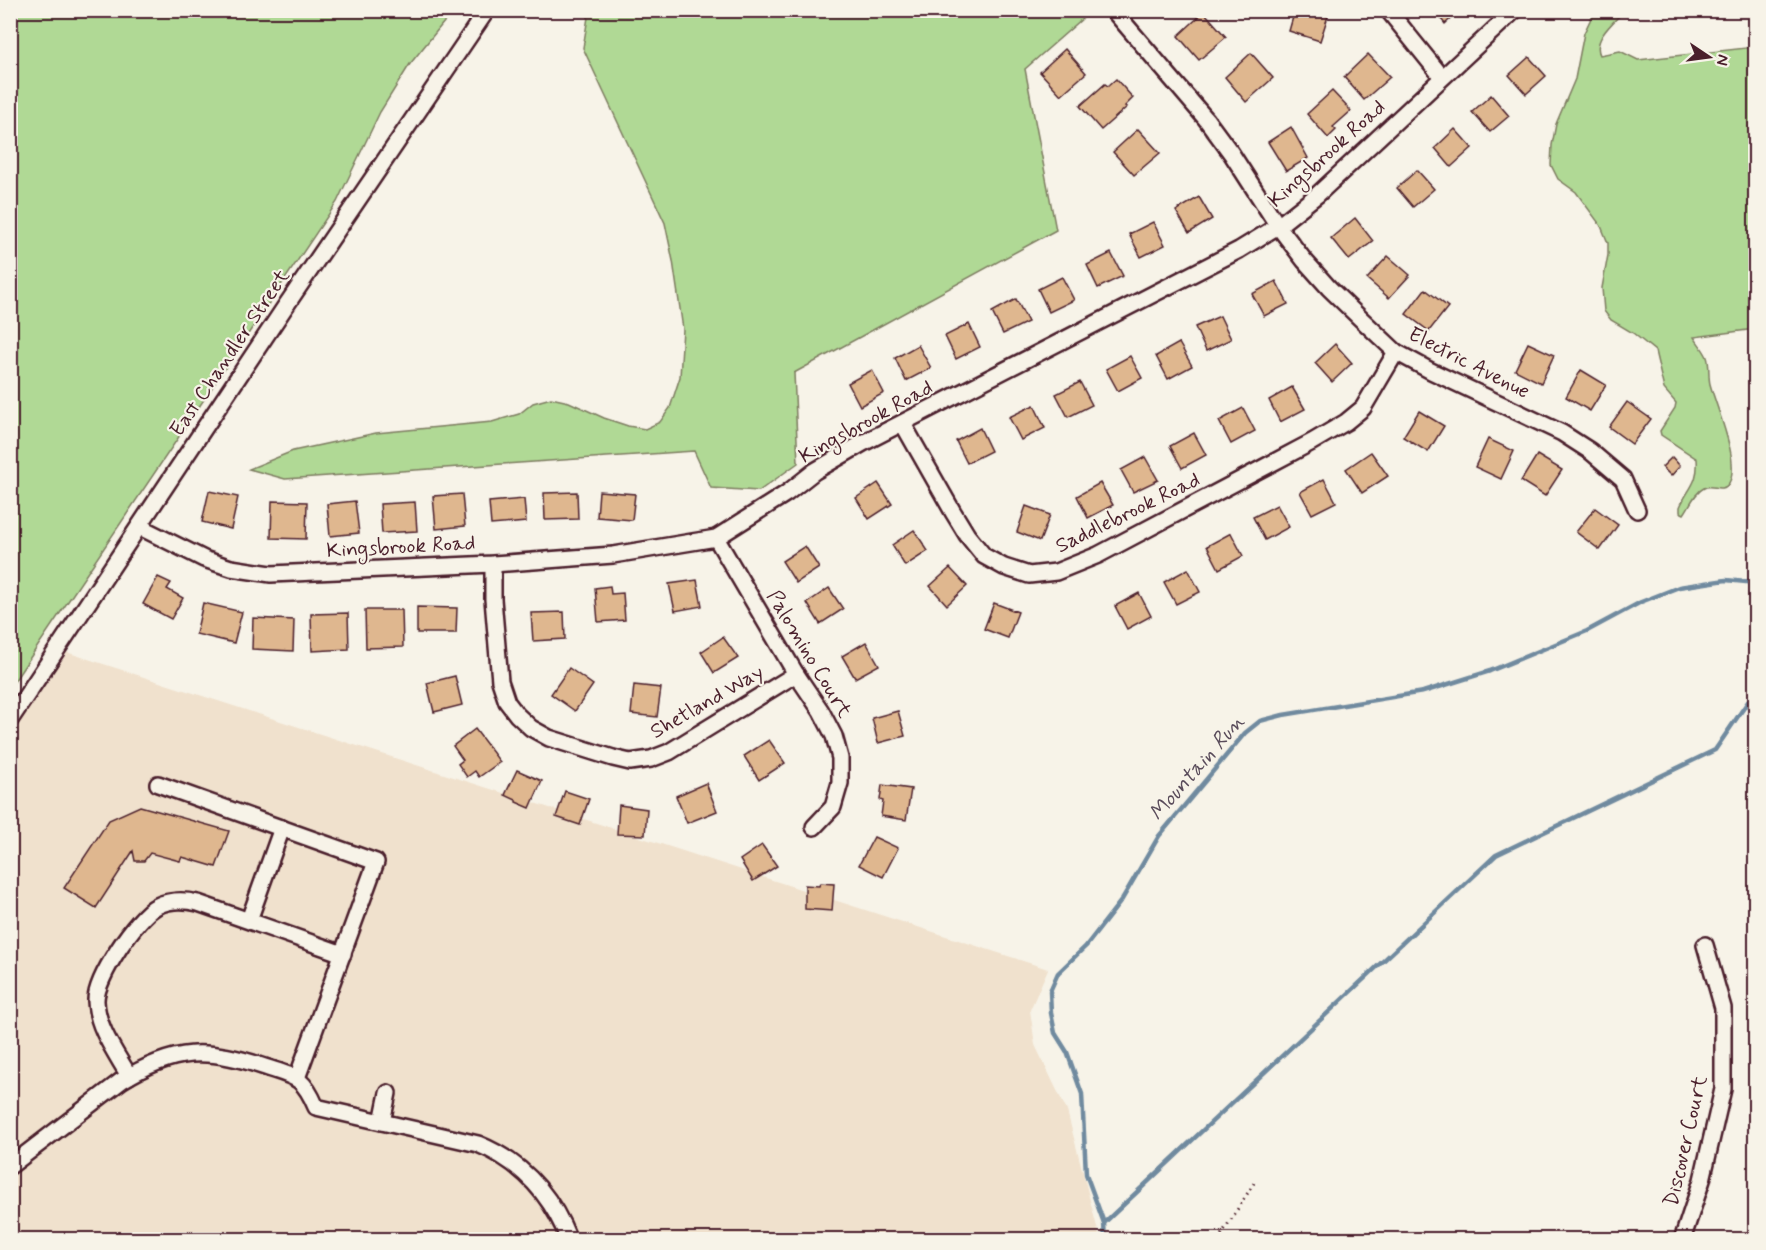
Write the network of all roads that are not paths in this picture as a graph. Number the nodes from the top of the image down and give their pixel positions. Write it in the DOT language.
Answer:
graph roads {
  1 [pos="487,10"];
  2 [pos="1113,10"];
  3 [pos="1388,10"];
  4 [pos="1515,10"];
  5 [pos="1442,77"];
  6 [pos="1278,226"];
  7 [pos="1396,352"];
  8 [pos="903,424"];
  9 [pos="1637,510"];
  10 [pos="140,527"];
  11 [pos="716,538"];
  12 [pos="493,564"];
  13 [pos="796,674"];
  14 [pos="10,720"];
  15 [pos="158,784"];
  16 [pos="814,827"];
  17 [pos="282,828"];
  18 [pos="249,920"];
  19 [pos="1705,945"];
  20 [pos="343,954"];
  21 [pos="129,1076"];
  22 [pos="297,1078"];
  23 [pos="388,1093"];
  24 [pos="382,1122"];
  25 [pos="10,1166"];
  26 [pos="569,1239"];
  27 [pos="1683,1239"];
  1 -- 10 [label="street, East Chandler Street"];
  2 -- 6 [label="street, Electric Avenue"];
  3 -- 5 [label="street"];
  4 -- 5 [label="street, Kingsbrook Road"];
  5 -- 6 [label="street, Kingsbrook Road"];
  6 -- 7 [label="street, Electric Avenue"];
  6 -- 8 [label="street, Kingsbrook Road"];
  7 -- 8 [label="street, Saddlebrook Road"];
  7 -- 9 [label="street, Electric Avenue"];
  8 -- 11 [label="street, Kingsbrook Road"];
  10 -- 12 [label="street, Kingsbrook Road"];
  10 -- 14 [label="street, East Chandler Street"];
  11 -- 12 [label="street, Kingsbrook Road"];
  11 -- 13 [label="street, Palomino Court"];
  12 -- 13 [label="street, Shetland Way"];
  13 -- 16 [label="street, Palomino Court"];
  15 -- 17 [label="street"];
  17 -- 18 [label="street"];
  17 -- 20 [label="street"];
  18 -- 20 [label="street"];
  18 -- 21 [label="street"];
  19 -- 27 [label="street, Discover Court"];
  20 -- 22 [label="street"];
  21 -- 22 [label="street"];
  21 -- 25 [label="street"];
  22 -- 24 [label="street"];
  23 -- 24 [label="street"];
  24 -- 26 [label="street"];
}
